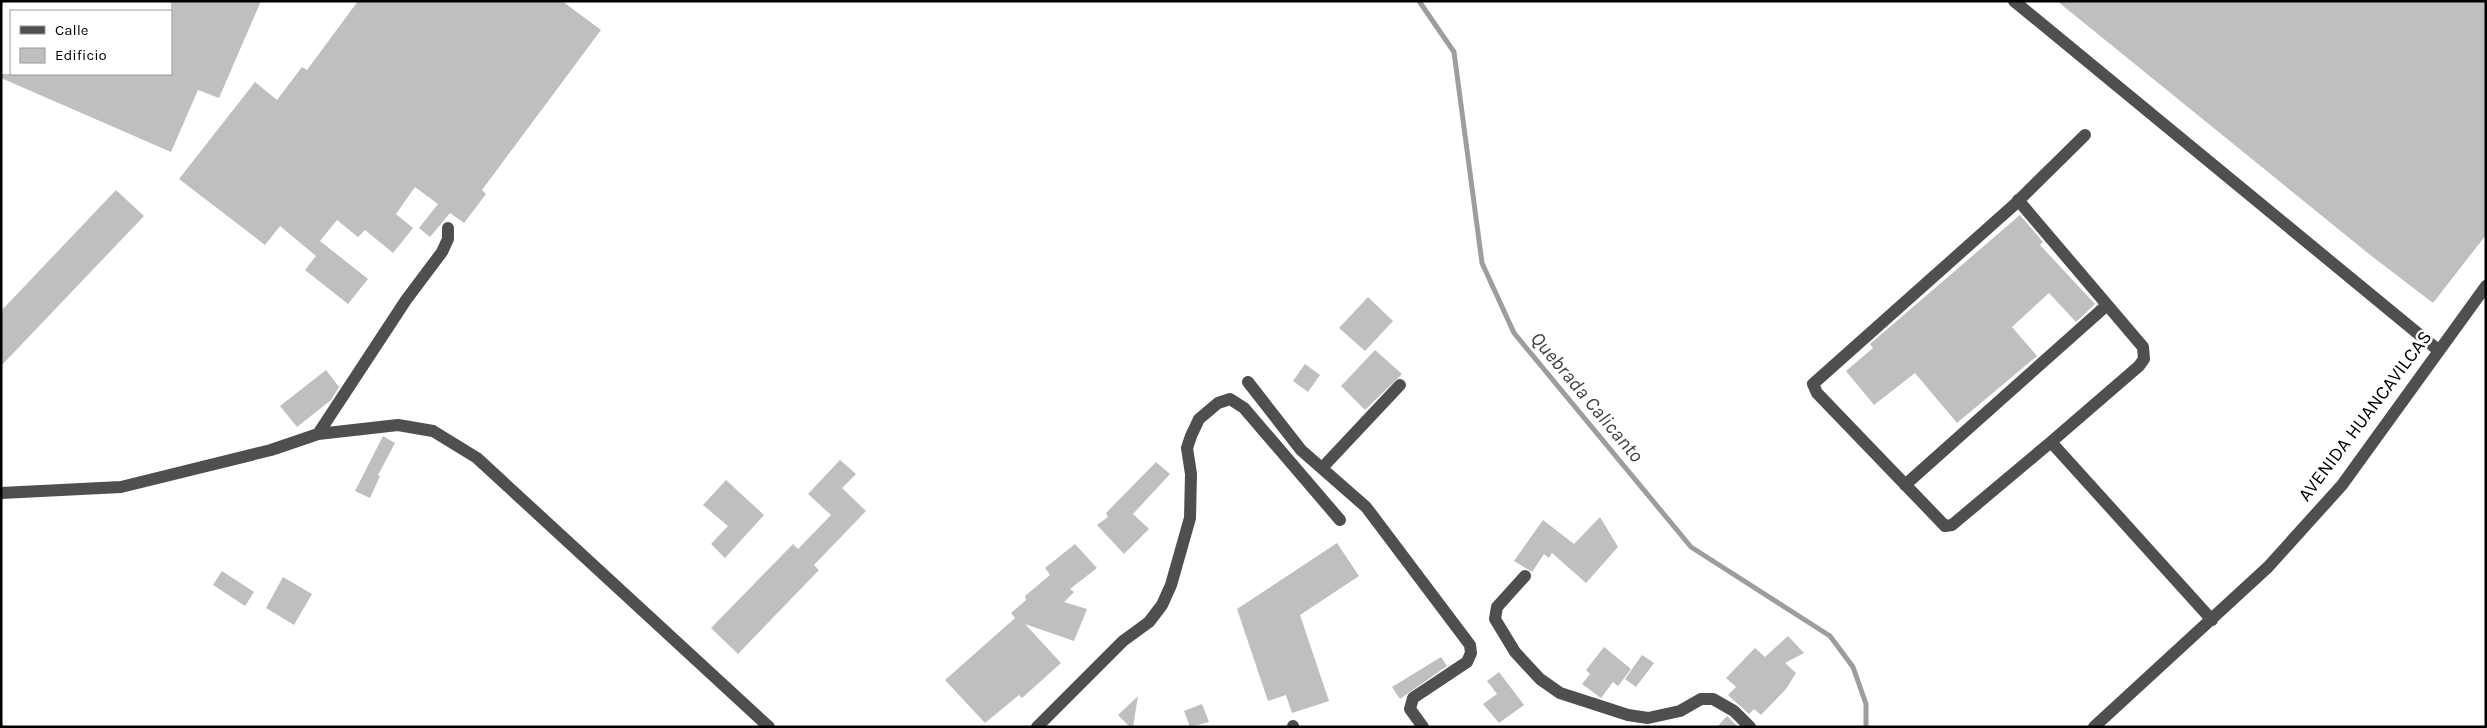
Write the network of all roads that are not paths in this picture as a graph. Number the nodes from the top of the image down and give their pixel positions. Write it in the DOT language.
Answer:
graph roads {
  1 [pos="2014,1"];
  2 [pos="2086,135"];
  3 [pos="2018,200"];
  4 [pos="448,228"];
  5 [pos="2486,286"];
  6 [pos="2107,304"];
  7 [pos="2438,350"];
  8 [pos="1248,382"];
  9 [pos="1400,385"];
  10 [pos="318,434"];
  11 [pos="2051,442"];
  12 [pos="1322,468"];
  13 [pos="1905,485"];
  14 [pos="1,493"];
  15 [pos="1340,520"];
  16 [pos="1525,576"];
  17 [pos="2212,620"];
  18 [pos="769,727"];
  19 [pos="1037,727"];
  20 [pos="1423,727"];
  21 [pos="1750,727"];
  22 [pos="2094,727"];
  1 -- 7 [label="street"];
  2 -- 3 [label="street"];
  3 -- 6 [label="street"];
  3 -- 13 [label="street"];
  4 -- 10 [label="street"];
  5 -- 7 [label="street, AVENIDA HUANCAVILCAS"];
  6 -- 11 [label="street"];
  6 -- 13 [label="street"];
  7 -- 17 [label="street, AVENIDA HUANCAVILCAS"];
  8 -- 12 [label="street"];
  9 -- 12 [label="street"];
  10 -- 14 [label="street"];
  10 -- 18 [label="street"];
  11 -- 13 [label="street"];
  11 -- 17 [label="street"];
  12 -- 20 [label="street"];
  15 -- 19 [label="street"];
  16 -- 21 [label="street"];
  17 -- 22 [label="street, AVENIDA HUANCAVILCAS"];
}
